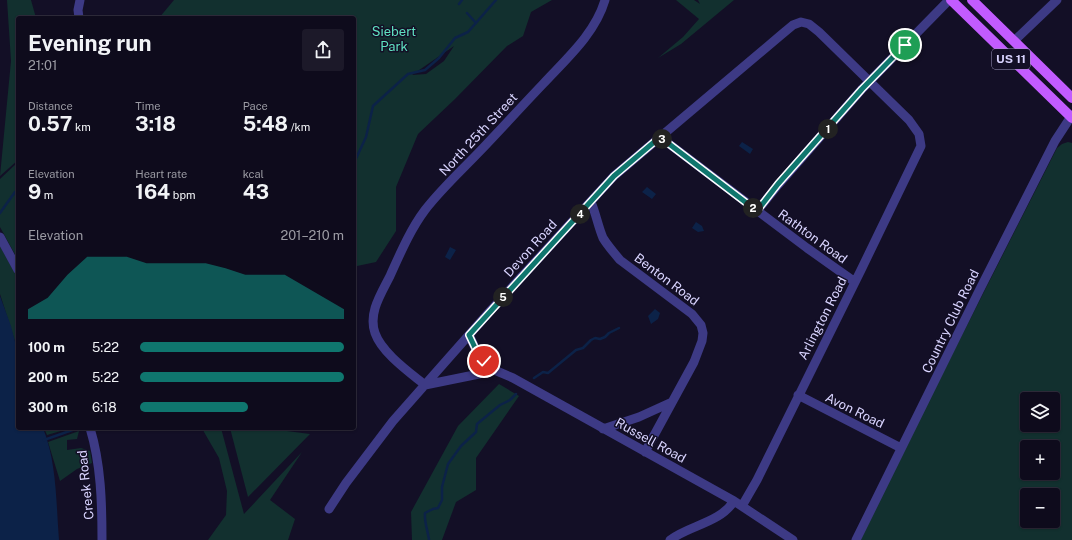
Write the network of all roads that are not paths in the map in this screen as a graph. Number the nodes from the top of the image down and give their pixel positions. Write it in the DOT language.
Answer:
graph roads {
  1 [pos="80,0"];
  2 [pos="605,0"];
  3 [pos="950,0"];
  4 [pos="972,0"];
  5 [pos="1057,0"];
  6 [pos="79,16"];
  7 [pos="1014,42"];
  8 [pos="869,82"];
  9 [pos="1072,98"];
  10 [pos="1072,117"];
  11 [pos="660,137"];
  12 [pos="591,202"];
  13 [pos="757,211"];
  14 [pos="0,237"];
  15 [pos="16,266"];
  16 [pos="855,282"];
  17 [pos="469,335"];
  18 [pos="492,369"];
  19 [pos="425,385"];
  20 [pos="798,395"];
  21 [pos="672,402"];
  22 [pos="603,429"];
  23 [pos="90,430"];
  24 [pos="901,448"];
  25 [pos="645,452"];
  26 [pos="734,501"];
  27 [pos="742,506"];
  28 [pos="329,509"];
  29 [pos="102,540"];
  30 [pos="670,540"];
  31 [pos="793,540"];
  32 [pos="856,540"];
  1 -- 6 [label="street"];
  2 -- 19 [label="street, North 25th Street"];
  3 -- 8 [label="street"];
  3 -- 10 [label="main road, US 11"];
  4 -- 7 [label="main road, US 11"];
  5 -- 7 [label="street"];
  7 -- 9 [label="main road, US 11"];
  8 -- 11 [label="street, Devon Road"];
  8 -- 13 [label="street"];
  8 -- 16 [label="street, Arlington Road"];
  10 -- 24 [label="street, Country Club Road"];
  11 -- 12 [label="street, Devon Road"];
  11 -- 13 [label="street, Rathton Road"];
  12 -- 17 [label="street, Devon Road"];
  12 -- 21 [label="street, Benton Road"];
  13 -- 16 [label="street, Rathton Road"];
  14 -- 15 [label="street"];
  16 -- 20 [label="street, Arlington Road"];
  17 -- 18 [label="street, Russell Road"];
  17 -- 19 [label="street, Devon Road"];
  18 -- 19 [label="street"];
  18 -- 22 [label="street, Russell Road"];
  19 -- 28 [label="street, Devon Road"];
  20 -- 24 [label="street, Avon Road"];
  20 -- 27 [label="street, Arlington Road"];
  21 -- 22 [label="street"];
  21 -- 25 [label="street, Benton Road"];
  22 -- 25 [label="street, Russell Road"];
  23 -- 29 [label="street, Creek Road"];
  24 -- 32 [label="street, Country Club Road"];
  25 -- 26 [label="street, Russell Road"];
  26 -- 27 [label="street, Russell Road"];
  26 -- 30 [label="street"];
  27 -- 31 [label="street, Russell Road"];
}
